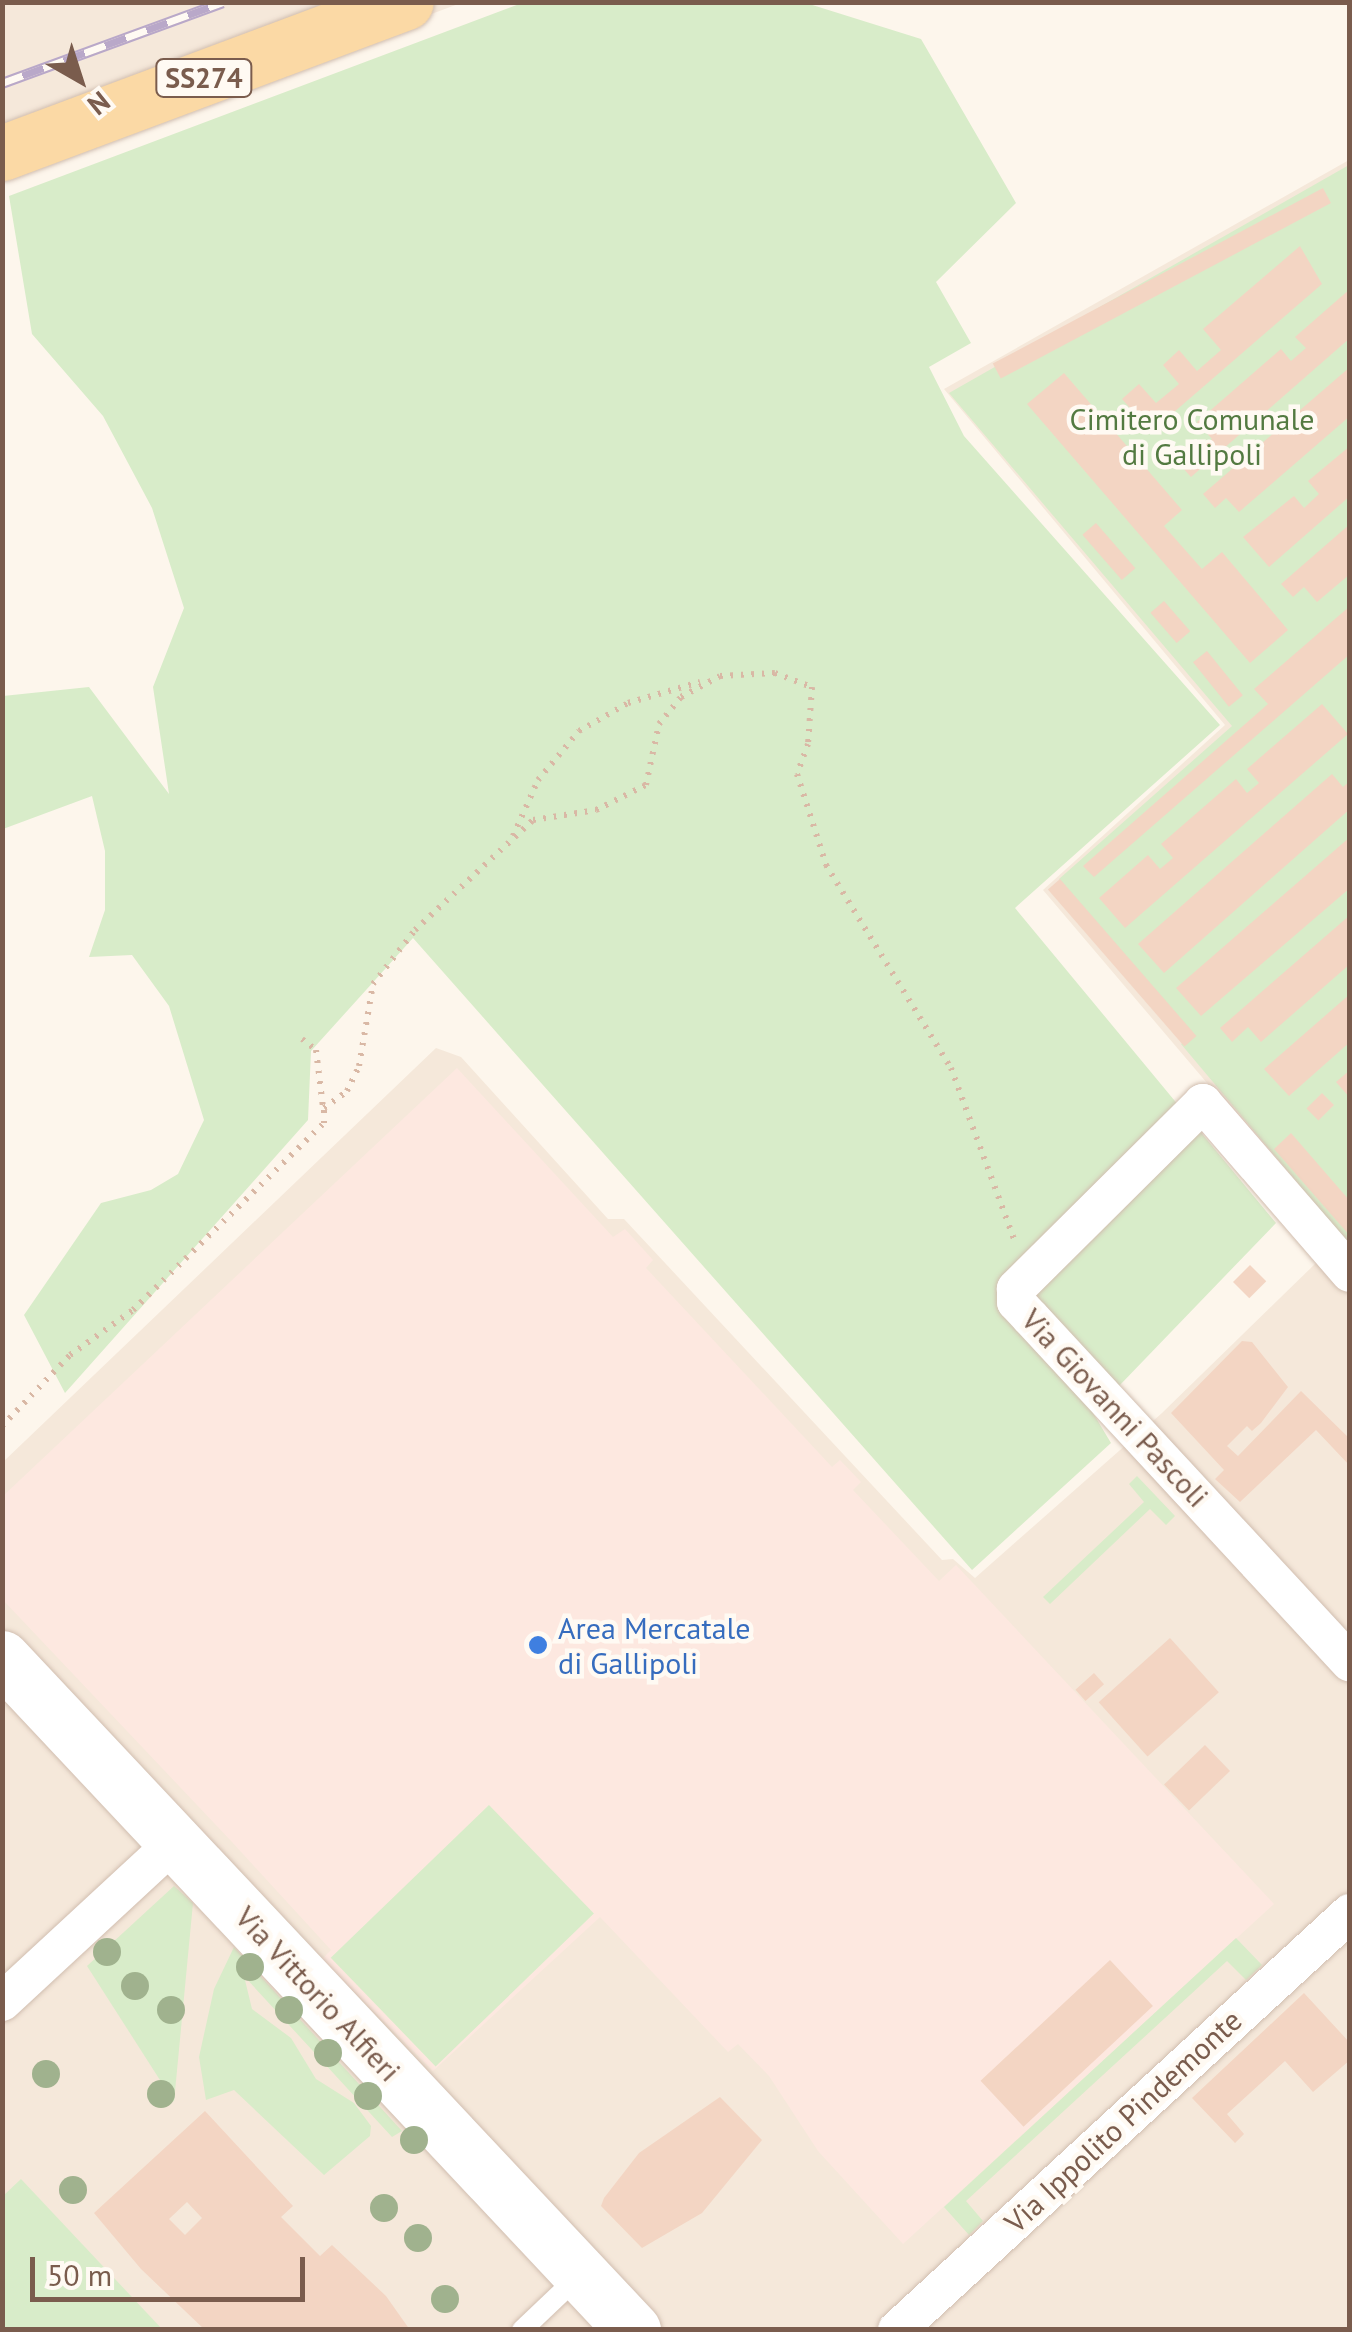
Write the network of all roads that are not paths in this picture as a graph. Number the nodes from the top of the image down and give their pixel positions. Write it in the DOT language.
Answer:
graph roads {
  1 [pos="406,2"];
  2 [pos="2,153"];
  3 [pos="1350,1273"];
  4 [pos="2,1658"];
  5 [pos="1350,1663"];
  6 [pos="175,1842"];
  7 [pos="1350,1913"];
  8 [pos="2,2002"];
  9 [pos="582,2274"];
  10 [pos="522,2330"];
  11 [pos="633,2330"];
  12 [pos="897,2330"];
  1 -- 2 [label="main road, SS274"];
  3 -- 5 [label="street, Via Giovanni Pascoli"];
  4 -- 6 [label="street, Via Vittorio Alfieri"];
  6 -- 8 [label="street"];
  6 -- 9 [label="street, Via Vittorio Alfieri"];
  7 -- 12 [label="street, Via Ippolito Pindemonte"];
  9 -- 10 [label="lane"];
  9 -- 11 [label="street, Via Vittorio Alfieri"];
}
